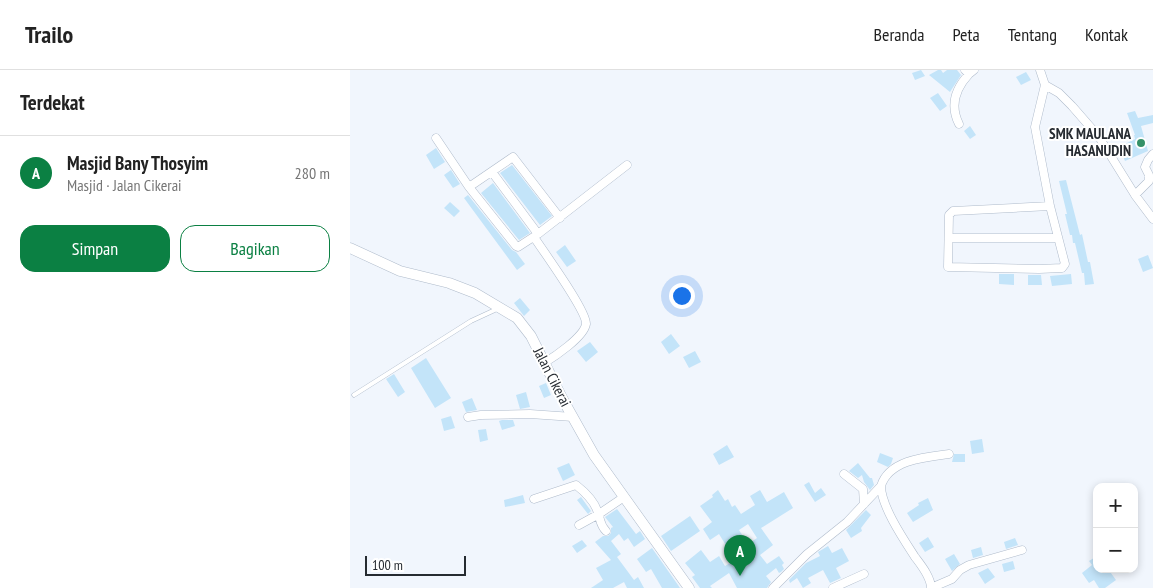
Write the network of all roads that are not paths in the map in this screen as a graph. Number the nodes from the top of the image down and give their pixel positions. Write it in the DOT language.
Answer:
graph roads {
  1 [pos="1040,70"];
  2 [pos="969,71"];
  3 [pos="1045,85"];
  4 [pos="959,124"];
  5 [pos="436,138"];
  6 [pos="1153,154"];
  7 [pos="627,165"];
  8 [pos="492,172"];
  9 [pos="469,187"];
  10 [pos="1135,196"];
  11 [pos="1050,206"];
  12 [pos="560,218"];
  13 [pos="1153,219"];
  14 [pos="536,235"];
  15 [pos="949,238"];
  16 [pos="1058,238"];
  17 [pos="350,248"];
  18 [pos="499,308"];
  19 [pos="544,363"];
  20 [pos="354,395"];
  21 [pos="468,417"];
  22 [pos="573,417"];
  23 [pos="949,454"];
  24 [pos="844,474"];
  25 [pos="881,486"];
  26 [pos="624,497"];
  27 [pos="534,499"];
  28 [pos="864,504"];
  29 [pos="599,514"];
  30 [pos="579,525"];
  31 [pos="606,531"];
  32 [pos="1022,550"];
  33 [pos="864,574"];
  34 [pos="778,586"];
  35 [pos="689,588"];
  36 [pos="834,588"];
  37 [pos="931,588"];
  1 -- 3 [label="street"];
  2 -- 4 [label="street"];
  3 -- 10 [label="street"];
  3 -- 11 [label="street"];
  5 -- 9 [label="street"];
  6 -- 10 [label="street"];
  7 -- 12 [label="street"];
  8 -- 9 [label="street"];
  8 -- 12 [label="street"];
  8 -- 14 [label="street"];
  9 -- 14 [label="street"];
  10 -- 13 [label="street"];
  11 -- 15 [label="street"];
  11 -- 16 [label="street"];
  12 -- 14 [label="street"];
  14 -- 19 [label="street"];
  15 -- 16 [label="street"];
  15 -- 16 [label="street"];
  17 -- 18 [label="street, Jalan Cikerai"];
  18 -- 19 [label="street, Jalan Cikerai"];
  18 -- 20 [label="lane"];
  19 -- 22 [label="street, Jalan Cikerai"];
  21 -- 22 [label="street"];
  22 -- 26 [label="street, Jalan Cikerai"];
  23 -- 25 [label="street"];
  24 -- 28 [label="street"];
  25 -- 28 [label="street"];
  25 -- 37 [label="street"];
  26 -- 29 [label="street"];
  26 -- 35 [label="street, Jalan Cikerai"];
  27 -- 29 [label="street"];
  28 -- 34 [label="street"];
  29 -- 30 [label="street"];
  29 -- 31 [label="street"];
  32 -- 37 [label="street"];
  33 -- 36 [label="street"];
}
